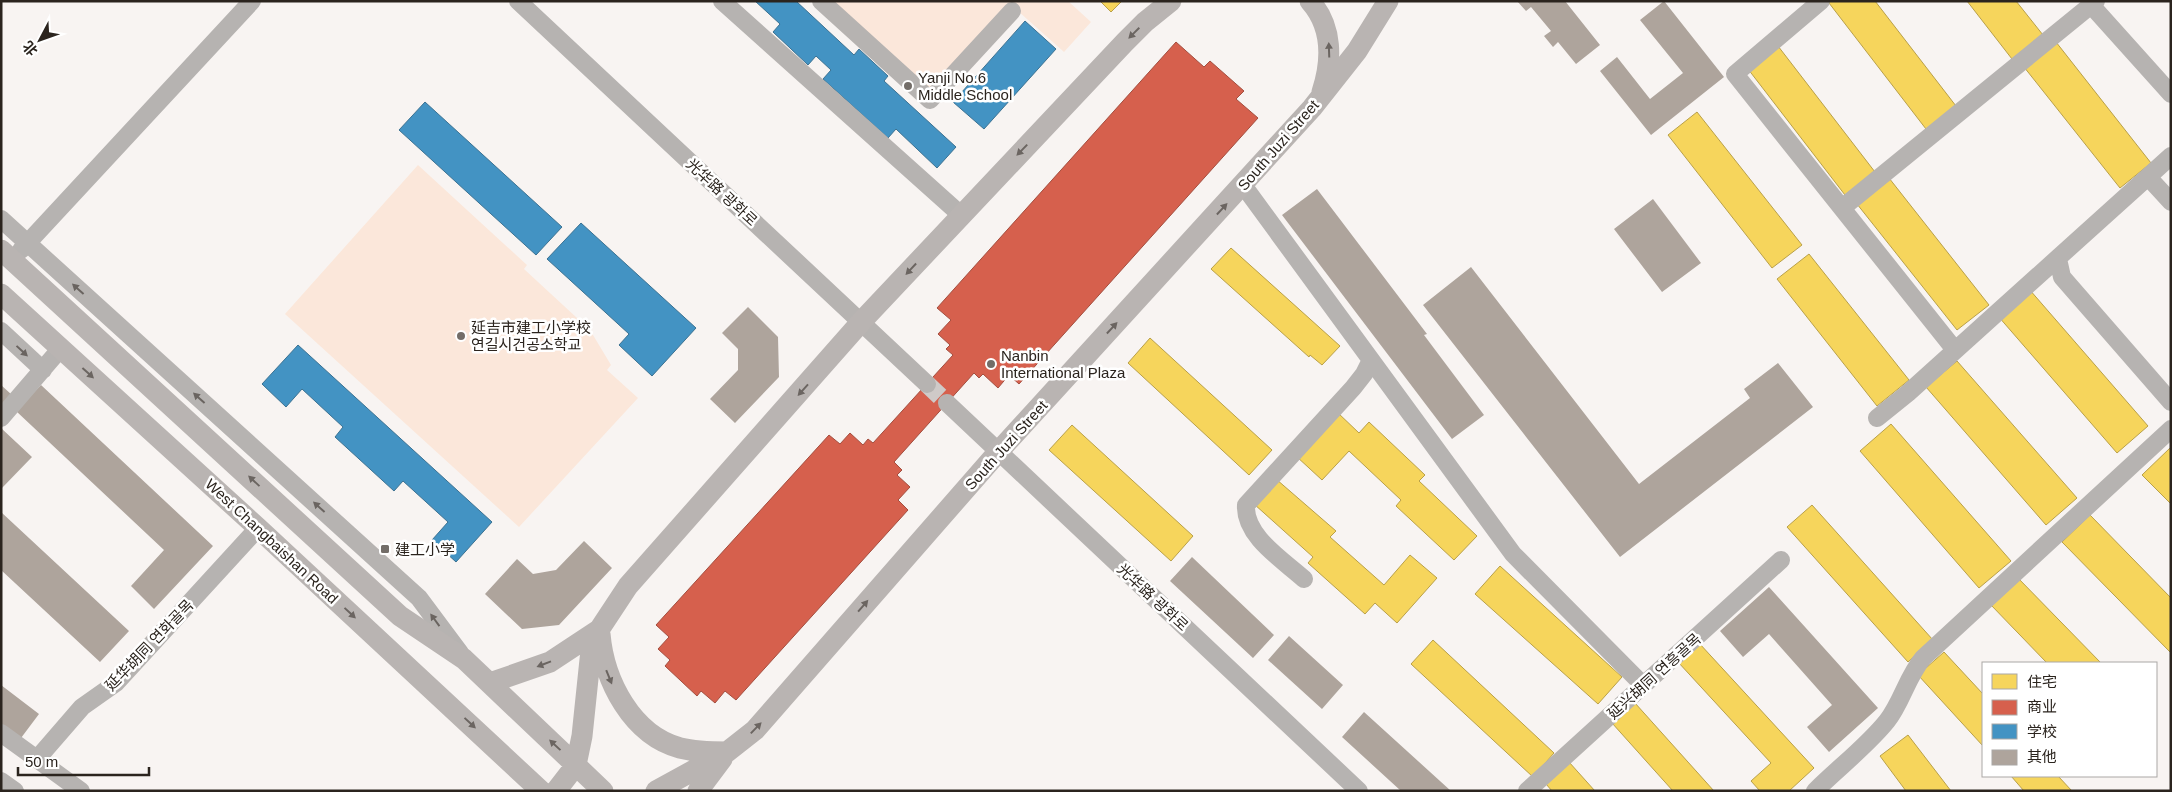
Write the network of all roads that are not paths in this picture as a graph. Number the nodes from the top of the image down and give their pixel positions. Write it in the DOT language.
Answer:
graph roads {
  1 [pos="252,1"];
  2 [pos="518,1"];
  3 [pos="821,1"];
  4 [pos="1171,1"];
  5 [pos="1310,1"];
  6 [pos="1388,1"];
  7 [pos="1820,1"];
  8 [pos="726,2"];
  9 [pos="2093,3"];
  10 [pos="1012,11"];
  11 [pos="2171,94"];
  12 [pos="1321,97"];
  13 [pos="2171,156"];
  14 [pos="2148,177"];
  15 [pos="1243,185"];
  16 [pos="2171,202"];
  17 [pos="1842,208"];
  18 [pos="962,215"];
  19 [pos="1,219"];
  20 [pos="27,243"];
  21 [pos="7,255"];
  22 [pos="2058,259"];
  23 [pos="5,301"];
  24 [pos="861,322"];
  25 [pos="1,332"];
  26 [pos="61,348"];
  27 [pos="1955,350"];
  28 [pos="1371,360"];
  29 [pos="43,370"];
  30 [pos="927,384"];
  31 [pos="2171,402"];
  32 [pos="947,403"];
  33 [pos="1,418"];
  34 [pos="1877,418"];
  35 [pos="2171,429"];
  36 [pos="999,451"];
  37 [pos="258,528"];
  38 [pos="1781,560"];
  39 [pos="1304,579"];
  40 [pos="600,629"];
  41 [pos="464,659"];
  42 [pos="490,683"];
  43 [pos="1643,685"];
  44 [pos="1,733"];
  45 [pos="727,752"];
  46 [pos="37,758"];
  47 [pos="576,765"];
  48 [pos="1,780"];
  49 [pos="15,791"];
  50 [pos="81,791"];
  51 [pos="541,791"];
  52 [pos="556,791"];
  53 [pos="604,791"];
  54 [pos="656,791"];
  55 [pos="698,791"];
  56 [pos="1359,791"];
  57 [pos="1527,791"];
  58 [pos="1814,791"];
  1 -- 20 [label="street"];
  2 -- 24 [label="street, 光华路 광화로"];
  3 -- 10 [label="street"];
  4 -- 18 [label="main road, one-way"];
  12 -- 5 [label="main road, one-way"];
  6 -- 12 [label="main road, South Juzi Street"];
  7 -- 17 [label="street"];
  8 -- 18 [label="street"];
  9 -- 11 [label="street"];
  9 -- 17 [label="street"];
  12 -- 15 [label="main road, South Juzi Street"];
  13 -- 14 [label="street"];
  14 -- 16 [label="street"];
  14 -- 22 [label="street"];
  15 -- 28 [label="street"];
  36 -- 15 [label="main road, South Juzi Street, one-way"];
  17 -- 27 [label="street"];
  18 -- 24 [label="main road, one-way"];
  19 -- 20 [label="street, West Changbaishan Road"];
  20 -- 21 [label="street"];
  41 -- 20 [label="street, West Changbaishan Road, one-way"];
  41 -- 21 [label="main road, West Changbaishan Road, one-way"];
  22 -- 27 [label="street"];
  22 -- 31 [label="street"];
  23 -- 26 [label="main road, West Changbaishan Road"];
  24 -- 30 [label="street, 光华路 광화로"];
  24 -- 40 [label="main road, one-way"];
  25 -- 29 [label="street, one-way"];
  26 -- 29 [label="street"];
  26 -- 37 [label="main road, West Changbaishan Road, one-way"];
  27 -- 34 [label="street"];
  28 -- 39 [label="street"];
  28 -- 43 [label="street"];
  29 -- 33 [label="street"];
  32 -- 36 [label="street, 光华路 광화로"];
  35 -- 58 [label="street"];
  45 -- 36 [label="main road, South Juzi Street, one-way"];
  36 -- 56 [label="street, 光华路 광화로"];
  37 -- 46 [label="street, 延华胡同 연화골목"];
  37 -- 51 [label="main road, West Changbaishan Road, one-way"];
  38 -- 43 [label="street, 延兴胡同 연흥골목"];
  40 -- 42 [label="main road, one-way"];
  40 -- 45 [label="main road, one-way"];
  40 -- 47 [label="main road"];
  41 -- 42 [label="main road, West Changbaishan Road"];
  47 -- 42 [label="main road, West Changbaishan Road, one-way"];
  43 -- 57 [label="street, 延兴胡同 연흥골목"];
  44 -- 46 [label="street"];
  45 -- 54 [label="main road, South Juzi Street"];
  45 -- 55 [label="main road"];
  46 -- 50 [label="street"];
  47 -- 52 [label="main road"];
  47 -- 53 [label="main road, West Changbaishan Road"];
  48 -- 49 [label="street"];
}
